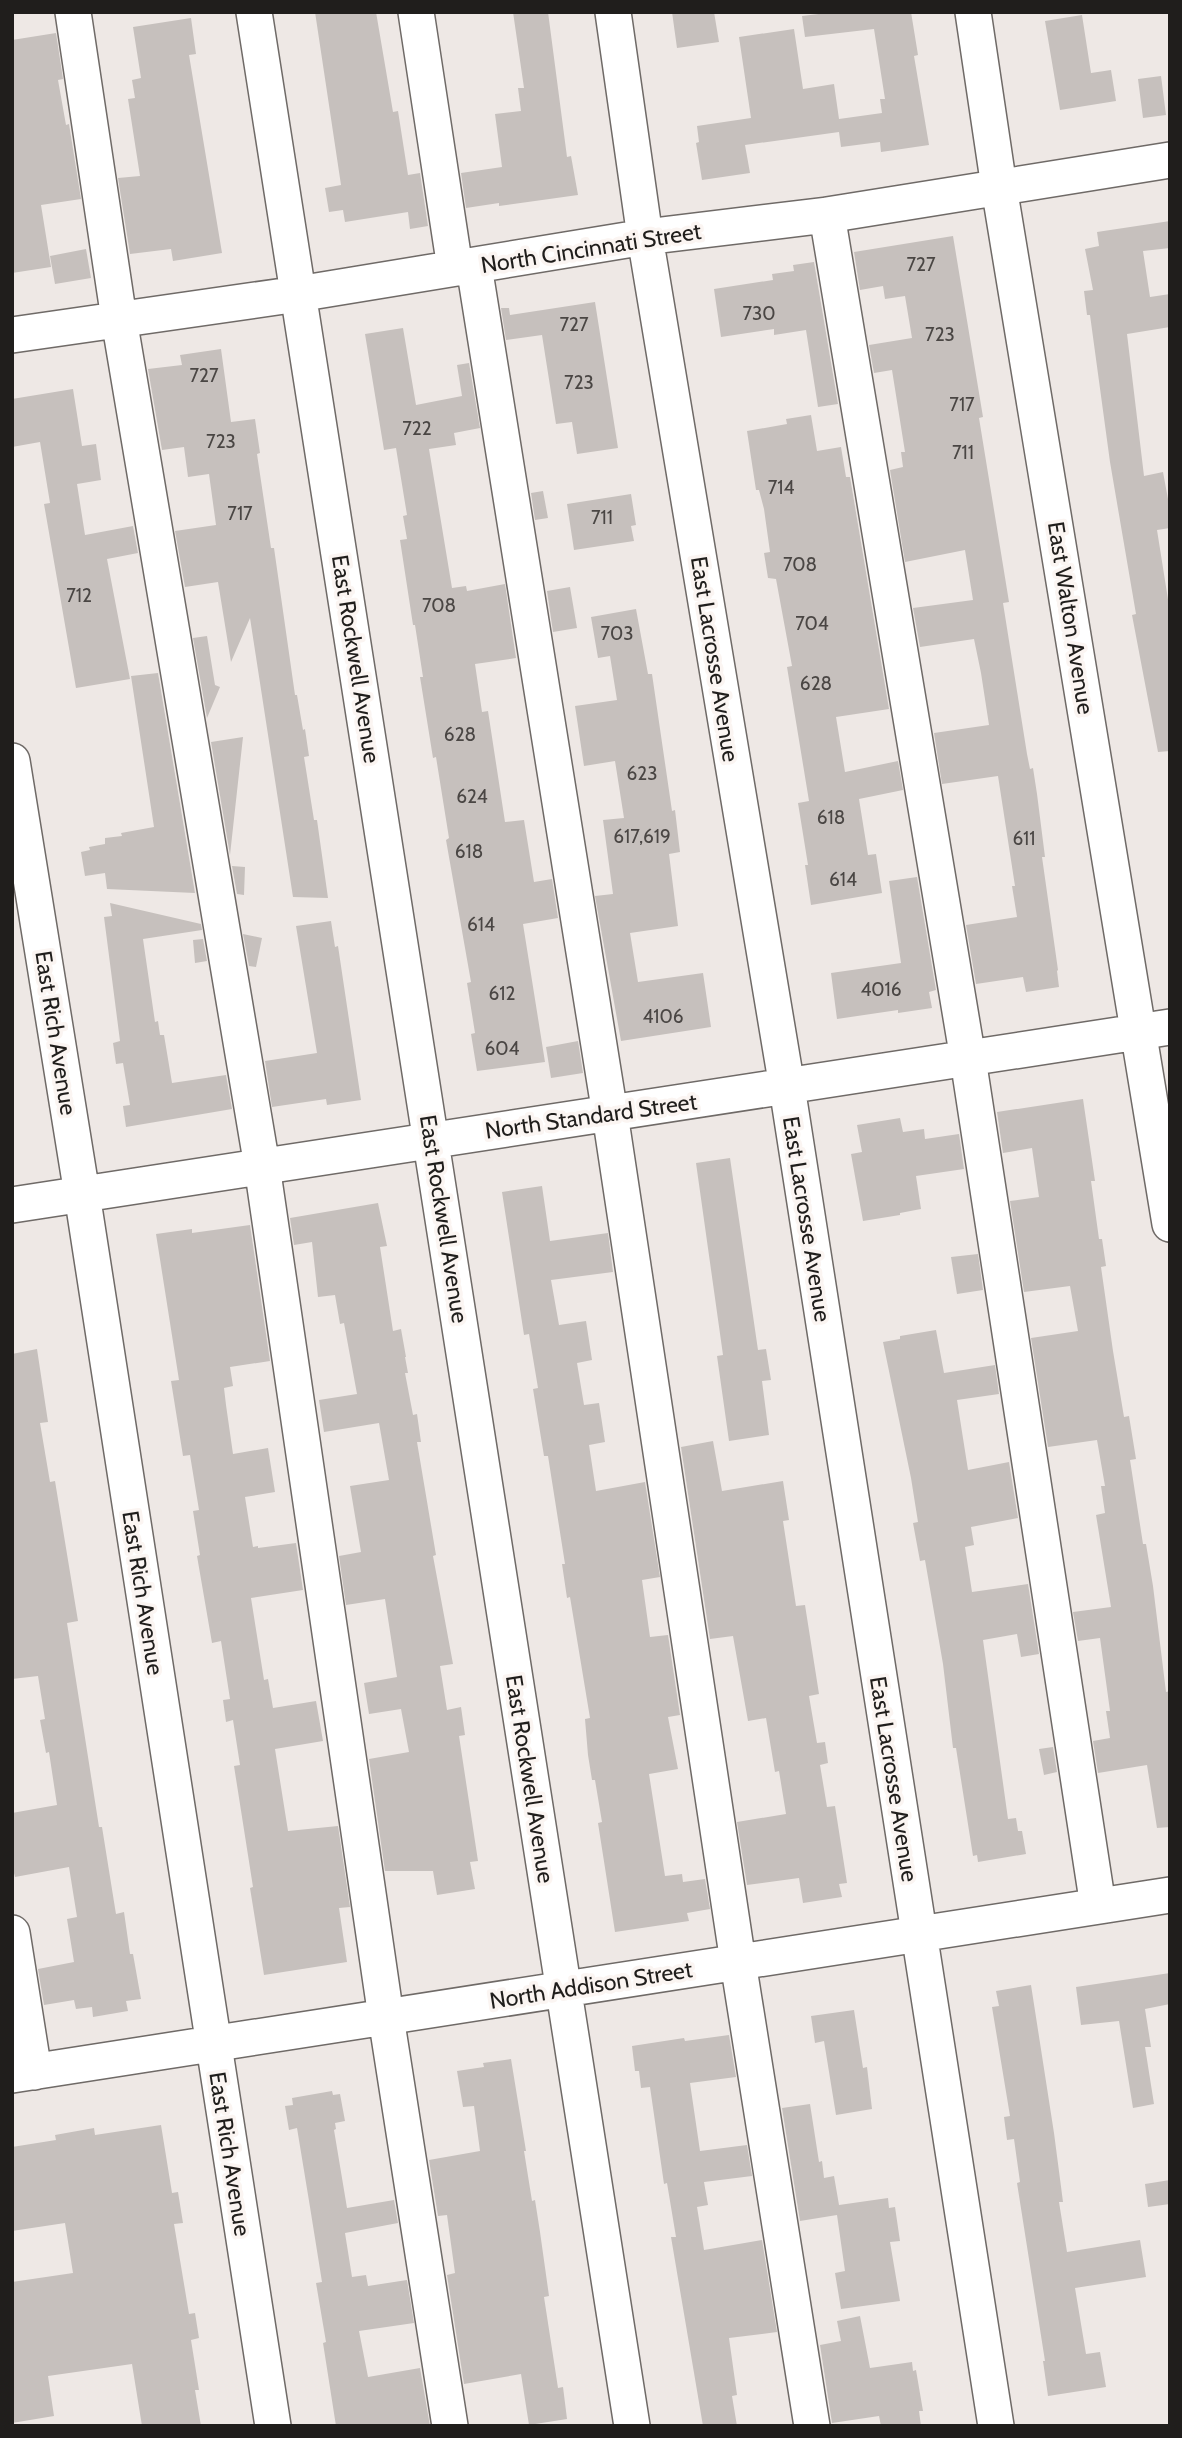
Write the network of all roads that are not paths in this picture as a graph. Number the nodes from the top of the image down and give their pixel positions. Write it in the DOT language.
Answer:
graph roads {
  1 [pos="73,12"];
  2 [pos="254,12"];
  3 [pos="416,12"];
  4 [pos="612,12"];
  5 [pos="972,12"];
  6 [pos="1170,160"];
  7 [pos="999,187"];
  8 [pos="827,215"];
  9 [pos="645,237"];
  10 [pos="465,267"];
  11 [pos="298,294"];
  12 [pos="119,319"];
  13 [pos="12,335"];
  14 [pos="12,761"];
  15 [pos="1154,1029"];
  16 [pos="968,1059"];
  17 [pos="787,1087"];
  18 [pos="610,1114"];
  19 [pos="432,1139"];
  20 [pos="262,1166"];
  21 [pos="82,1194"];
  22 [pos="12,1205"];
  23 [pos="1170,1224"];
  24 [pos="1170,1895"];
  25 [pos="1098,1906"];
  26 [pos="12,1933"];
  27 [pos="918,1933"];
  28 [pos="738,1962"];
  29 [pos="563,1989"];
  30 [pos="386,2017"];
  31 [pos="212,2044"];
  32 [pos="23,2073"];
  33 [pos="273,2426"];
  34 [pos="450,2426"];
  35 [pos="632,2426"];
  36 [pos="812,2426"];
  37 [pos="996,2426"];
  1 -- 12 [label="street"];
  2 -- 11 [label="street, East Rockwell Avenue"];
  3 -- 10 [label="street"];
  4 -- 9 [label="street, East Lacrosse Avenue"];
  5 -- 7 [label="street, East Walton Avenue"];
  6 -- 7 [label="street, North Cincinnati Street"];
  7 -- 8 [label="street, North Cincinnati Street"];
  7 -- 15 [label="street, East Walton Avenue"];
  8 -- 9 [label="street, North Cincinnati Street"];
  8 -- 16 [label="street"];
  9 -- 10 [label="street, North Cincinnati Street"];
  9 -- 17 [label="street, East Lacrosse Avenue"];
  10 -- 11 [label="street, North Cincinnati Street"];
  10 -- 18 [label="street"];
  11 -- 12 [label="street, North Cincinnati Street"];
  11 -- 19 [label="street, East Rockwell Avenue"];
  12 -- 13 [label="street, North Cincinnati Street"];
  12 -- 20 [label="street"];
  14 -- 21 [label="street, East Rich Avenue"];
  15 -- 16 [label="street, North Standard Street"];
  15 -- 23 [label="street, East Walton Avenue"];
  16 -- 17 [label="street, North Standard Street"];
  16 -- 25 [label="street"];
  17 -- 18 [label="street, North Standard Street"];
  17 -- 27 [label="street, East Lacrosse Avenue"];
  18 -- 19 [label="street, North Standard Street"];
  18 -- 28 [label="street"];
  19 -- 20 [label="street, North Standard Street"];
  19 -- 29 [label="street, East Rockwell Avenue"];
  20 -- 21 [label="street, North Standard Street"];
  20 -- 30 [label="street"];
  21 -- 22 [label="street, North Standard Street"];
  21 -- 31 [label="street, East Rich Avenue"];
  24 -- 25 [label="street, North Addison Street"];
  25 -- 27 [label="street, North Addison Street"];
  26 -- 32 [label="street"];
  27 -- 28 [label="street, North Addison Street"];
  27 -- 37 [label="street, East Lacrosse Avenue"];
  28 -- 29 [label="street, North Addison Street"];
  28 -- 36 [label="street"];
  29 -- 30 [label="street, North Addison Street"];
  29 -- 35 [label="street, East Rockwell Avenue"];
  30 -- 31 [label="street, North Addison Street"];
  30 -- 34 [label="street"];
  31 -- 32 [label="street, North Addison Street"];
  31 -- 33 [label="street, East Rich Avenue"];
}
